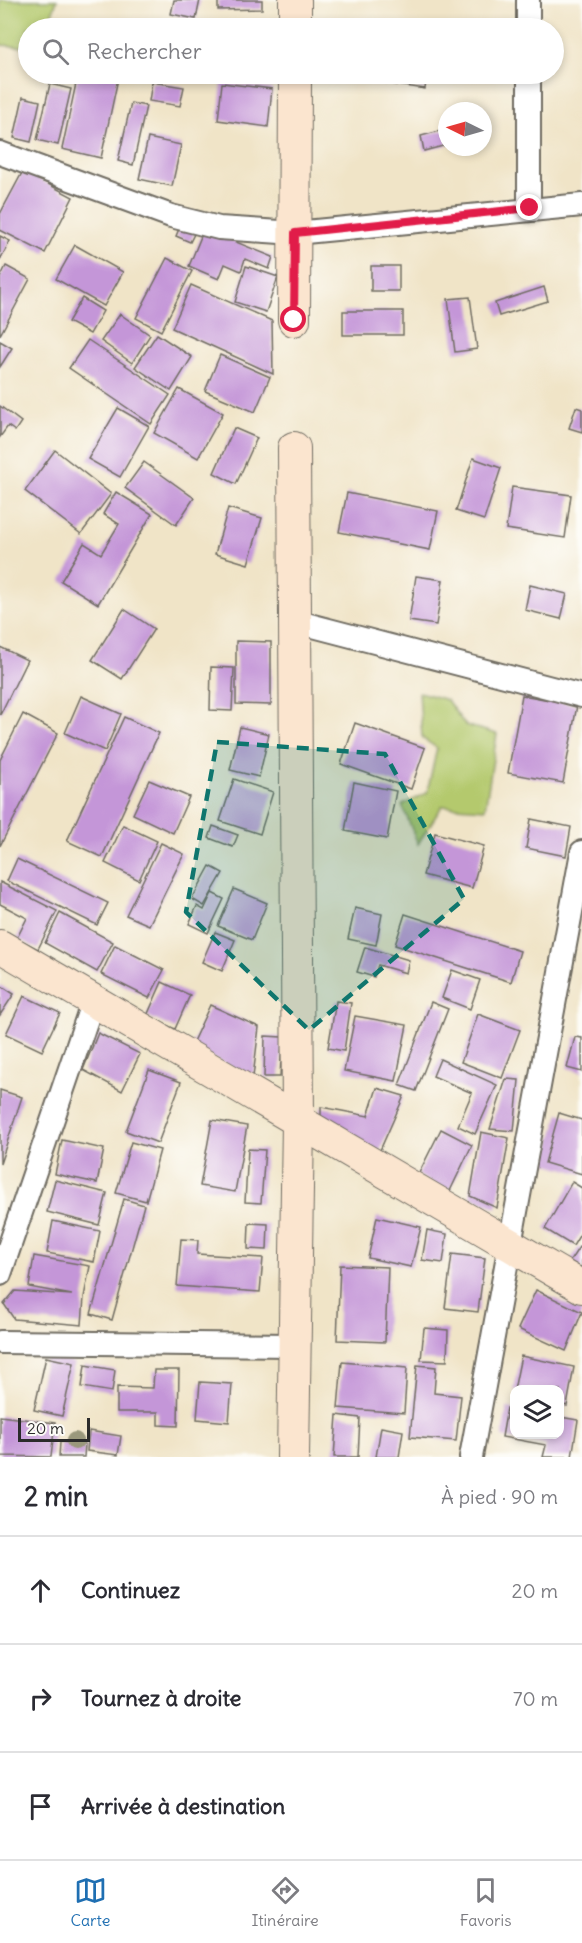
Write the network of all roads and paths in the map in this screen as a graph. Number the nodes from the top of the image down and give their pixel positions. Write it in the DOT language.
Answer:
graph roads {
  1 [pos="295,0"];
  2 [pos="528,0"];
  3 [pos="295,18"];
  4 [pos="528,18"];
  5 [pos="295,84"];
  6 [pos="529,84"];
  7 [pos="0,153"];
  8 [pos="530,208"];
  9 [pos="580,208"];
  10 [pos="295,233"];
  11 [pos="294,320"];
  12 [pos="294,448"];
  13 [pos="294,621"];
  14 [pos="582,696"];
  15 [pos="582,852"];
  16 [pos="0,946"];
  17 [pos="93,1001"];
  18 [pos="298,1121"];
  19 [pos="509,1244"];
  20 [pos="0,1274"];
  21 [pos="582,1287"];
  22 [pos="0,1342"];
  23 [pos="293,1345"];
  24 [pos="293,1457"];
  25 [pos="471,1457"];
  1 -- 3 [label="street"];
  2 -- 4 [label="street"];
  5 -- 10 [label="street"];
  6 -- 8 [label="street"];
  7 -- 10 [label="street"];
  8 -- 9 [label="street"];
  8 -- 10 [label="street"];
  10 -- 11 [label="street"];
  12 -- 13 [label="street"];
  13 -- 14 [label="street"];
  13 -- 18 [label="street"];
  15 -- 19 [label="street"];
  16 -- 17 [label="street"];
  17 -- 18 [label="street"];
  17 -- 20 [label="street"];
  18 -- 19 [label="street"];
  18 -- 23 [label="street"];
  19 -- 21 [label="street"];
  19 -- 25 [label="street"];
  22 -- 23 [label="street"];
  23 -- 24 [label="street"];
}
